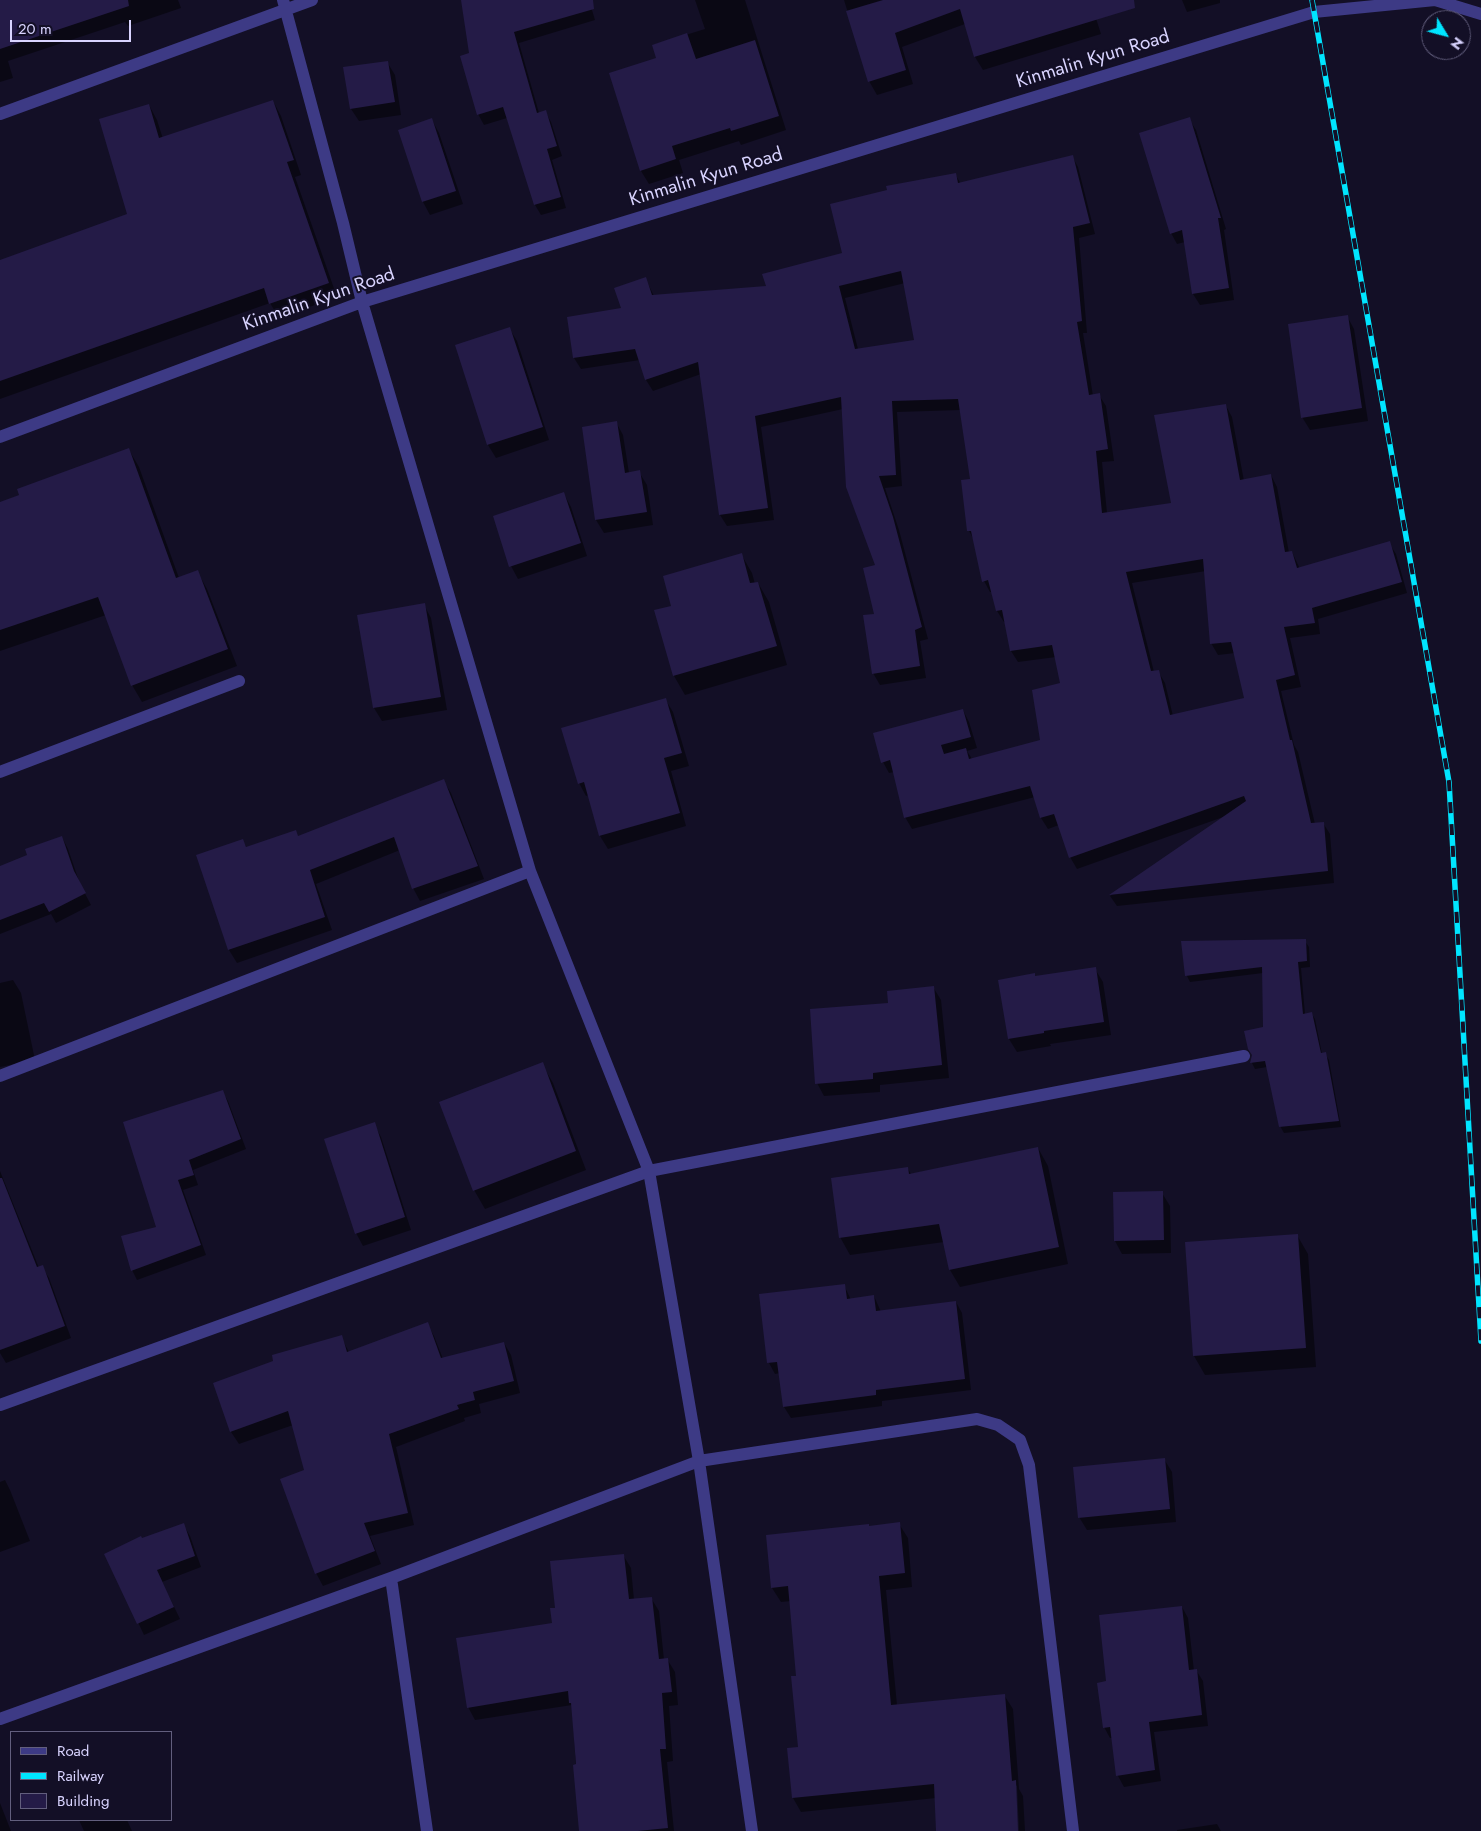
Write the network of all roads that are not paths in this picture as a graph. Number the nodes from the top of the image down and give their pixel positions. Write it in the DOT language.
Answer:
graph roads {
  1 [pos="312,0"];
  2 [pos="1435,0"];
  3 [pos="285,5"];
  4 [pos="1481,14"];
  5 [pos="0,114"];
  6 [pos="362,302"];
  7 [pos="0,437"];
  8 [pos="239,681"];
  9 [pos="0,772"];
  10 [pos="530,871"];
  11 [pos="1244,1056"];
  12 [pos="0,1076"];
  13 [pos="649,1171"];
  14 [pos="0,1405"];
  15 [pos="700,1461"];
  16 [pos="391,1578"];
  17 [pos="0,1719"];
  18 [pos="427,1831"];
  19 [pos="752,1831"];
  20 [pos="1073,1831"];
  1 -- 3 [label="street"];
  2 -- 4 [label="street"];
  2 -- 6 [label="street, Kinmalin Kyun Road"];
  3 -- 5 [label="street"];
  3 -- 6 [label="street"];
  6 -- 7 [label="street, Kinmalin Kyun Road"];
  6 -- 10 [label="street"];
  8 -- 9 [label="street"];
  10 -- 12 [label="street"];
  10 -- 13 [label="street"];
  11 -- 13 [label="street"];
  13 -- 14 [label="street"];
  13 -- 15 [label="street"];
  15 -- 16 [label="street"];
  15 -- 19 [label="street"];
  15 -- 20 [label="street"];
  16 -- 17 [label="street"];
  16 -- 18 [label="street"];
}
